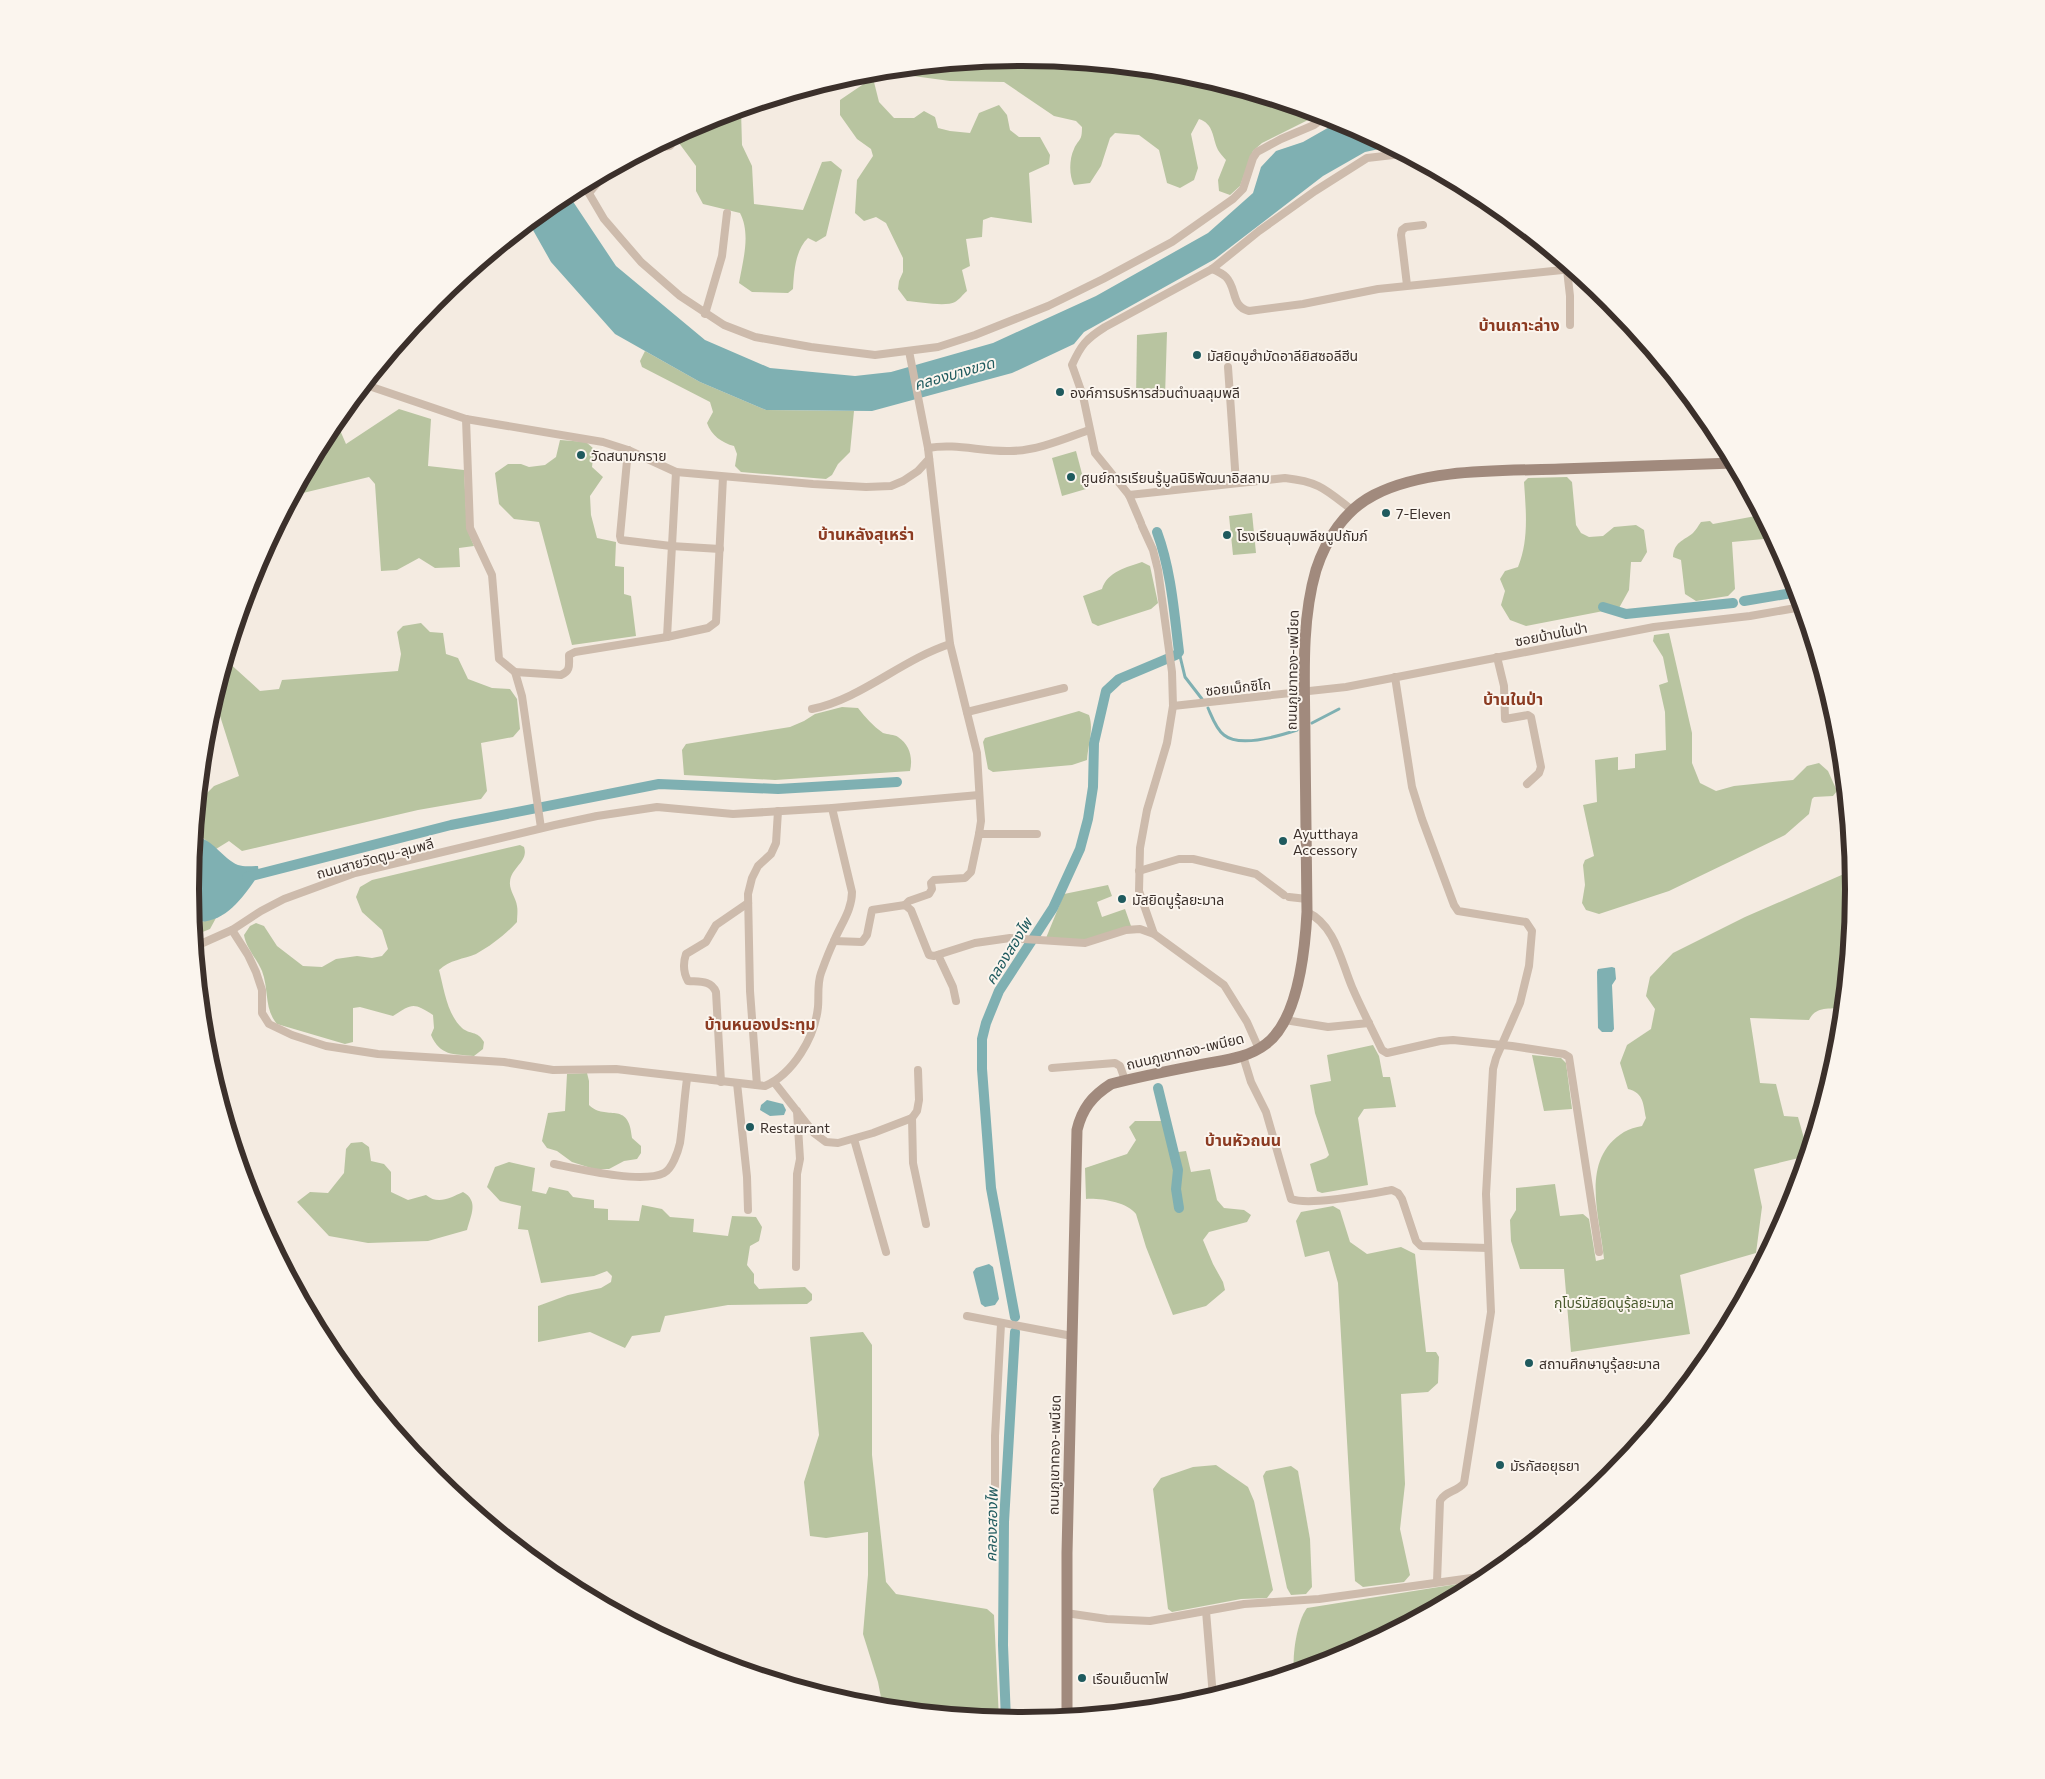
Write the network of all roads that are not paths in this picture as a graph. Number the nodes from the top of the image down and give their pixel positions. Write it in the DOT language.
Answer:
graph roads {
  1 [pos="1318,122"];
  2 [pos="1394,155"];
  3 [pos="592,188"];
  4 [pos="589,192"];
  5 [pos="727,212"];
  6 [pos="1423,225"];
  7 [pos="1212,269"];
  8 [pos="1563,270"];
  9 [pos="1569,275"];
  10 [pos="1407,285"];
  11 [pos="705,314"];
  12 [pos="1570,325"];
  13 [pos="910,355"];
  14 [pos="1228,367"];
  15 [pos="372,385"];
  16 [pos="466,419"];
  17 [pos="1089,430"];
  18 [pos="928,448"];
  19 [pos="628,450"];
  20 [pos="929,459"];
  21 [pos="1726,463"];
  22 [pos="676,472"];
  23 [pos="723,477"];
  24 [pos="1236,483"];
  25 [pos="1129,495"];
  26 [pos="1352,510"];
  27 [pos="671,546"];
  28 [pos="720,548"];
  29 [pos="1796,608"];
  30 [pos="667,637"];
  31 [pos="950,644"];
  32 [pos="1497,656"];
  33 [pos="515,672"];
  34 [pos="1395,677"];
  35 [pos="1064,688"];
  36 [pos="1305,692"];
  37 [pos="1174,706"];
  38 [pos="812,709"];
  39 [pos="967,712"];
  40 [pos="1526,784"];
  41 [pos="979,795"];
  42 [pos="832,808"];
  43 [pos="778,811"];
  44 [pos="541,825"];
  45 [pos="979,834"];
  46 [pos="1037,834"];
  47 [pos="1139,871"];
  48 [pos="1307,899"];
  49 [pos="748,903"];
  50 [pos="905,905"];
  51 [pos="1307,912"];
  52 [pos="232,930"];
  53 [pos="1154,934"];
  54 [pos="834,941"];
  55 [pos="201,944"];
  56 [pos="938,955"];
  57 [pos="956,1001"];
  58 [pos="1285,1020"];
  59 [pos="1369,1022"];
  60 [pos="1502,1045"];
  61 [pos="1259,1049"];
  62 [pos="1243,1056"];
  63 [pos="1052,1068"];
  64 [pos="918,1070"];
  65 [pos="687,1078"];
  66 [pos="1125,1080"];
  67 [pos="721,1082"];
  68 [pos="774,1082"];
  69 [pos="737,1084"];
  70 [pos="758,1085"];
  71 [pos="797,1112"];
  72 [pos="912,1118"];
  73 [pos="854,1139"];
  74 [pos="554,1164"];
  75 [pos="748,1210"];
  76 [pos="926,1224"];
  77 [pos="1488,1248"];
  78 [pos="886,1252"];
  79 [pos="1599,1252"];
  80 [pos="796,1267"];
  81 [pos="967,1316"];
  82 [pos="1002,1324"];
  83 [pos="1072,1336"];
  84 [pos="995,1486"];
  85 [pos="1475,1577"];
  86 [pos="1437,1582"];
  87 [pos="1206,1611"];
  88 [pos="1066,1613"];
  89 [pos="1212,1690"];
  90 [pos="1067,1711"];
  1 -- 13 [label="street"];
  2 -- 7 [label="street"];
  3 -- 4 [label="street"];
  4 -- 11 [label="street"];
  5 -- 11 [label="street"];
  6 -- 10 [label="street"];
  7 -- 10 [label="street"];
  7 -- 17 [label="street"];
  8 -- 10 [label="street"];
  9 -- 12 [label="street"];
  11 -- 13 [label="street"];
  13 -- 18 [label="street"];
  14 -- 24 [label="street"];
  15 -- 16 [label="street"];
  16 -- 19 [label="street"];
  16 -- 33 [label="street"];
  17 -- 18 [label="street"];
  17 -- 25 [label="street"];
  18 -- 20 [label="street"];
  19 -- 22 [label="street"];
  19 -- 27 [label="street"];
  20 -- 23 [label="street"];
  20 -- 31 [label="street"];
  21 -- 26 [label="street, ถนนภูเขาทอง-เพนียด"];
  22 -- 23 [label="street"];
  22 -- 27 [label="street"];
  23 -- 28 [label="street"];
  24 -- 25 [label="street"];
  24 -- 26 [label="street"];
  25 -- 37 [label="street"];
  26 -- 36 [label="street, ถนนภูเขาทอง-เพนียด"];
  27 -- 28 [label="street"];
  27 -- 30 [label="street"];
  28 -- 30 [label="street"];
  29 -- 32 [label="street, ซอยบ้านในป่า"];
  30 -- 33 [label="street"];
  31 -- 38 [label="street"];
  31 -- 39 [label="street"];
  32 -- 34 [label="street, ซอยบ้านในป่า"];
  32 -- 40 [label="street"];
  33 -- 44 [label="street"];
  34 -- 36 [label="street, ซอยบ้านในป่า"];
  34 -- 60 [label="street"];
  35 -- 39 [label="street"];
  36 -- 37 [label="street, ซอยเม็กซิโก"];
  36 -- 48 [label="street, ถนนภูเขาทอง-เพนียด"];
  37 -- 47 [label="street"];
  39 -- 41 [label="street"];
  41 -- 42 [label="street, ถนนสายวัดตูม-ลุมพลี"];
  41 -- 45 [label="street"];
  42 -- 43 [label="street, ถนนสายวัดตูม-ลุมพลี"];
  42 -- 54 [label="street"];
  43 -- 44 [label="street, ถนนสายวัดตูม-ลุมพลี"];
  43 -- 49 [label="street"];
  44 -- 52 [label="street, ถนนสายวัดตูม-ลุมพลี"];
  45 -- 46 [label="street"];
  45 -- 50 [label="street"];
  47 -- 48 [label="street"];
  47 -- 53 [label="street"];
  48 -- 51 [label="street, ถนนภูเขาทอง-เพนียด"];
  49 -- 67 [label="street"];
  49 -- 70 [label="street"];
  50 -- 54 [label="street"];
  50 -- 56 [label="street"];
  51 -- 58 [label="street, ถนนภูเขาทอง-เพนียด"];
  51 -- 59 [label="street"];
  52 -- 55 [label="street, ถนนสายวัดตูม-ลุมพลี"];
  52 -- 65 [label="street"];
  53 -- 56 [label="street"];
  53 -- 61 [label="street"];
  54 -- 68 [label="street"];
  56 -- 57 [label="street"];
  58 -- 59 [label="street"];
  58 -- 61 [label="street, ถนนภูเขาทอง-เพนียด"];
  59 -- 60 [label="street"];
  60 -- 77 [label="street"];
  60 -- 79 [label="street"];
  61 -- 62 [label="street, ถนนภูเขาทอง-เพนียด"];
  62 -- 66 [label="street, ถนนภูเขาทอง-เพนียด"];
  62 -- 77 [label="street"];
  63 -- 66 [label="street"];
  64 -- 72 [label="street"];
  65 -- 67 [label="street"];
  65 -- 74 [label="street"];
  66 -- 83 [label="street, ถนนภูเขาทอง-เพนียด"];
  67 -- 69 [label="street"];
  68 -- 70 [label="street"];
  68 -- 71 [label="street"];
  69 -- 70 [label="street"];
  69 -- 75 [label="street"];
  71 -- 73 [label="street"];
  71 -- 80 [label="street"];
  72 -- 73 [label="street"];
  72 -- 76 [label="street"];
  73 -- 78 [label="street"];
  77 -- 86 [label="street"];
  81 -- 82 [label="street"];
  82 -- 83 [label="street"];
  82 -- 84 [label="street"];
  83 -- 88 [label="street, ถนนภูเขาทอง-เพนียด"];
  85 -- 86 [label="street"];
  86 -- 87 [label="street"];
  87 -- 88 [label="street"];
  87 -- 89 [label="street"];
  88 -- 90 [label="street, ถนนภูเขาทอง-เพนียด"];
}
